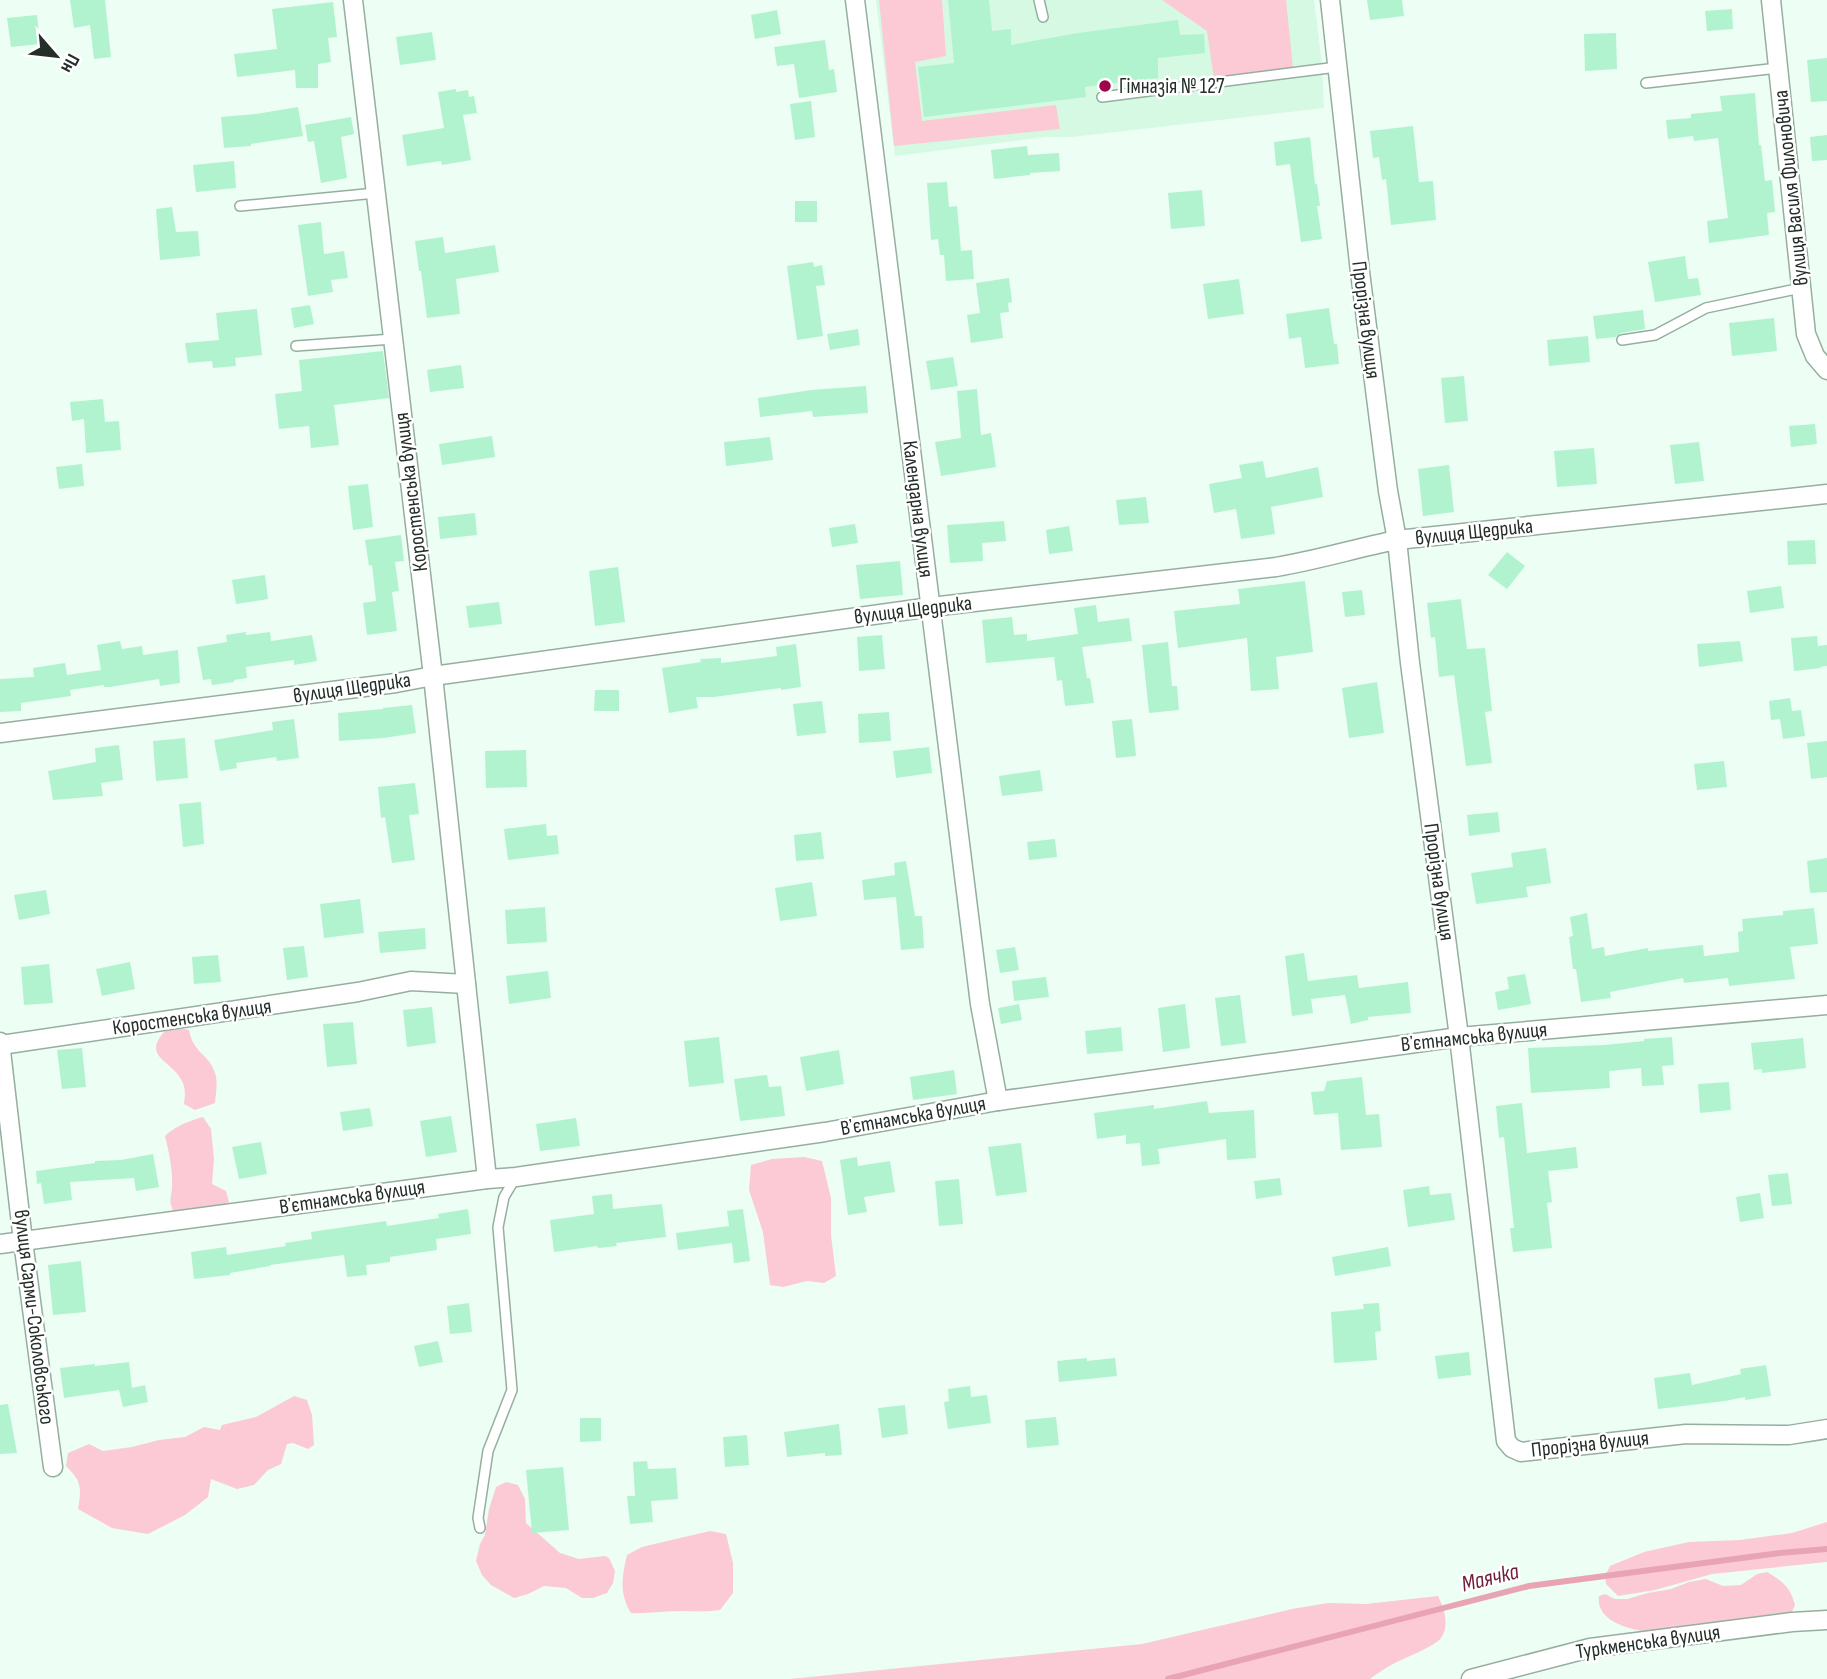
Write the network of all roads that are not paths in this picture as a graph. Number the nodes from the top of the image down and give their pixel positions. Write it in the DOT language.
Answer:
graph roads {
  1 [pos="353,0"];
  2 [pos="855,0"];
  3 [pos="1039,0"];
  4 [pos="1330,0"];
  5 [pos="1771,0"];
  6 [pos="1042,17"];
  7 [pos="1337,66"];
  8 [pos="1778,68"];
  9 [pos="1646,83"];
  10 [pos="1102,97"];
  11 [pos="376,193"];
  12 [pos="240,206"];
  13 [pos="1801,288"];
  14 [pos="393,339"];
  15 [pos="1622,340"];
  16 [pos="296,346"];
  17 [pos="1827,370"];
  18 [pos="1827,494"];
  19 [pos="1397,540"];
  20 [pos="930,607"];
  21 [pos="433,676"];
  22 [pos="0,733"];
  23 [pos="466,984"];
  24 [pos="1827,1005"];
  25 [pos="1459,1037"];
  26 [pos="0,1043"];
  27 [pos="998,1101"];
  28 [pos="516,1177"];
  29 [pos="487,1180"];
  30 [pos="23,1241"];
  31 [pos="0,1244"];
  32 [pos="1827,1429"];
  33 [pos="53,1467"];
  34 [pos="480,1528"];
  35 [pos="1827,1620"];
  36 [pos="1471,1679"];
  1 -- 11 [label="street, Коростенська вулиця"];
  2 -- 20 [label="street, Календарна вулиця"];
  3 -- 6 [label="lane"];
  4 -- 7 [label="street, Прорізна вулиця"];
  5 -- 8 [label="street, вулиця Василя Филоновича"];
  7 -- 10 [label="lane"];
  7 -- 19 [label="street, Прорізна вулиця"];
  8 -- 9 [label="lane"];
  8 -- 13 [label="street, вулиця Василя Филоновича"];
  11 -- 12 [label="lane"];
  11 -- 14 [label="street, Коростенська вулиця"];
  13 -- 15 [label="lane"];
  13 -- 17 [label="street, вулиця Василя Филоновича"];
  14 -- 16 [label="lane"];
  14 -- 21 [label="street, Коростенська вулиця"];
  18 -- 19 [label="street, вулиця Щедрика"];
  19 -- 20 [label="street, вулиця Щедрика"];
  19 -- 25 [label="street, Прорізна вулиця"];
  20 -- 21 [label="street, вулиця Щедрика"];
  20 -- 27 [label="street, Календарна вулиця"];
  21 -- 22 [label="street, вулиця Щедрика"];
  21 -- 23 [label="street, Коростенська вулиця"];
  23 -- 26 [label="street, Коростенська вулиця"];
  23 -- 29 [label="street, Коростенська вулиця"];
  24 -- 25 [label="street, Вʼєтнамська вулиця"];
  25 -- 27 [label="street, Вʼєтнамська вулиця"];
  25 -- 32 [label="street, Прорізна вулиця"];
  26 -- 30 [label="street, вулиця Сарми-Соколовського"];
  27 -- 28 [label="street, Вʼєтнамська вулиця"];
  28 -- 29 [label="street, Вʼєтнамська вулиця"];
  28 -- 34 [label="lane"];
  29 -- 30 [label="street, Вʼєтнамська вулиця"];
  30 -- 31 [label="street, Вʼєтнамська вулиця"];
  30 -- 33 [label="street, вулиця Сарми-Соколовського"];
  35 -- 36 [label="street, Туркменська вулиця"];
}
